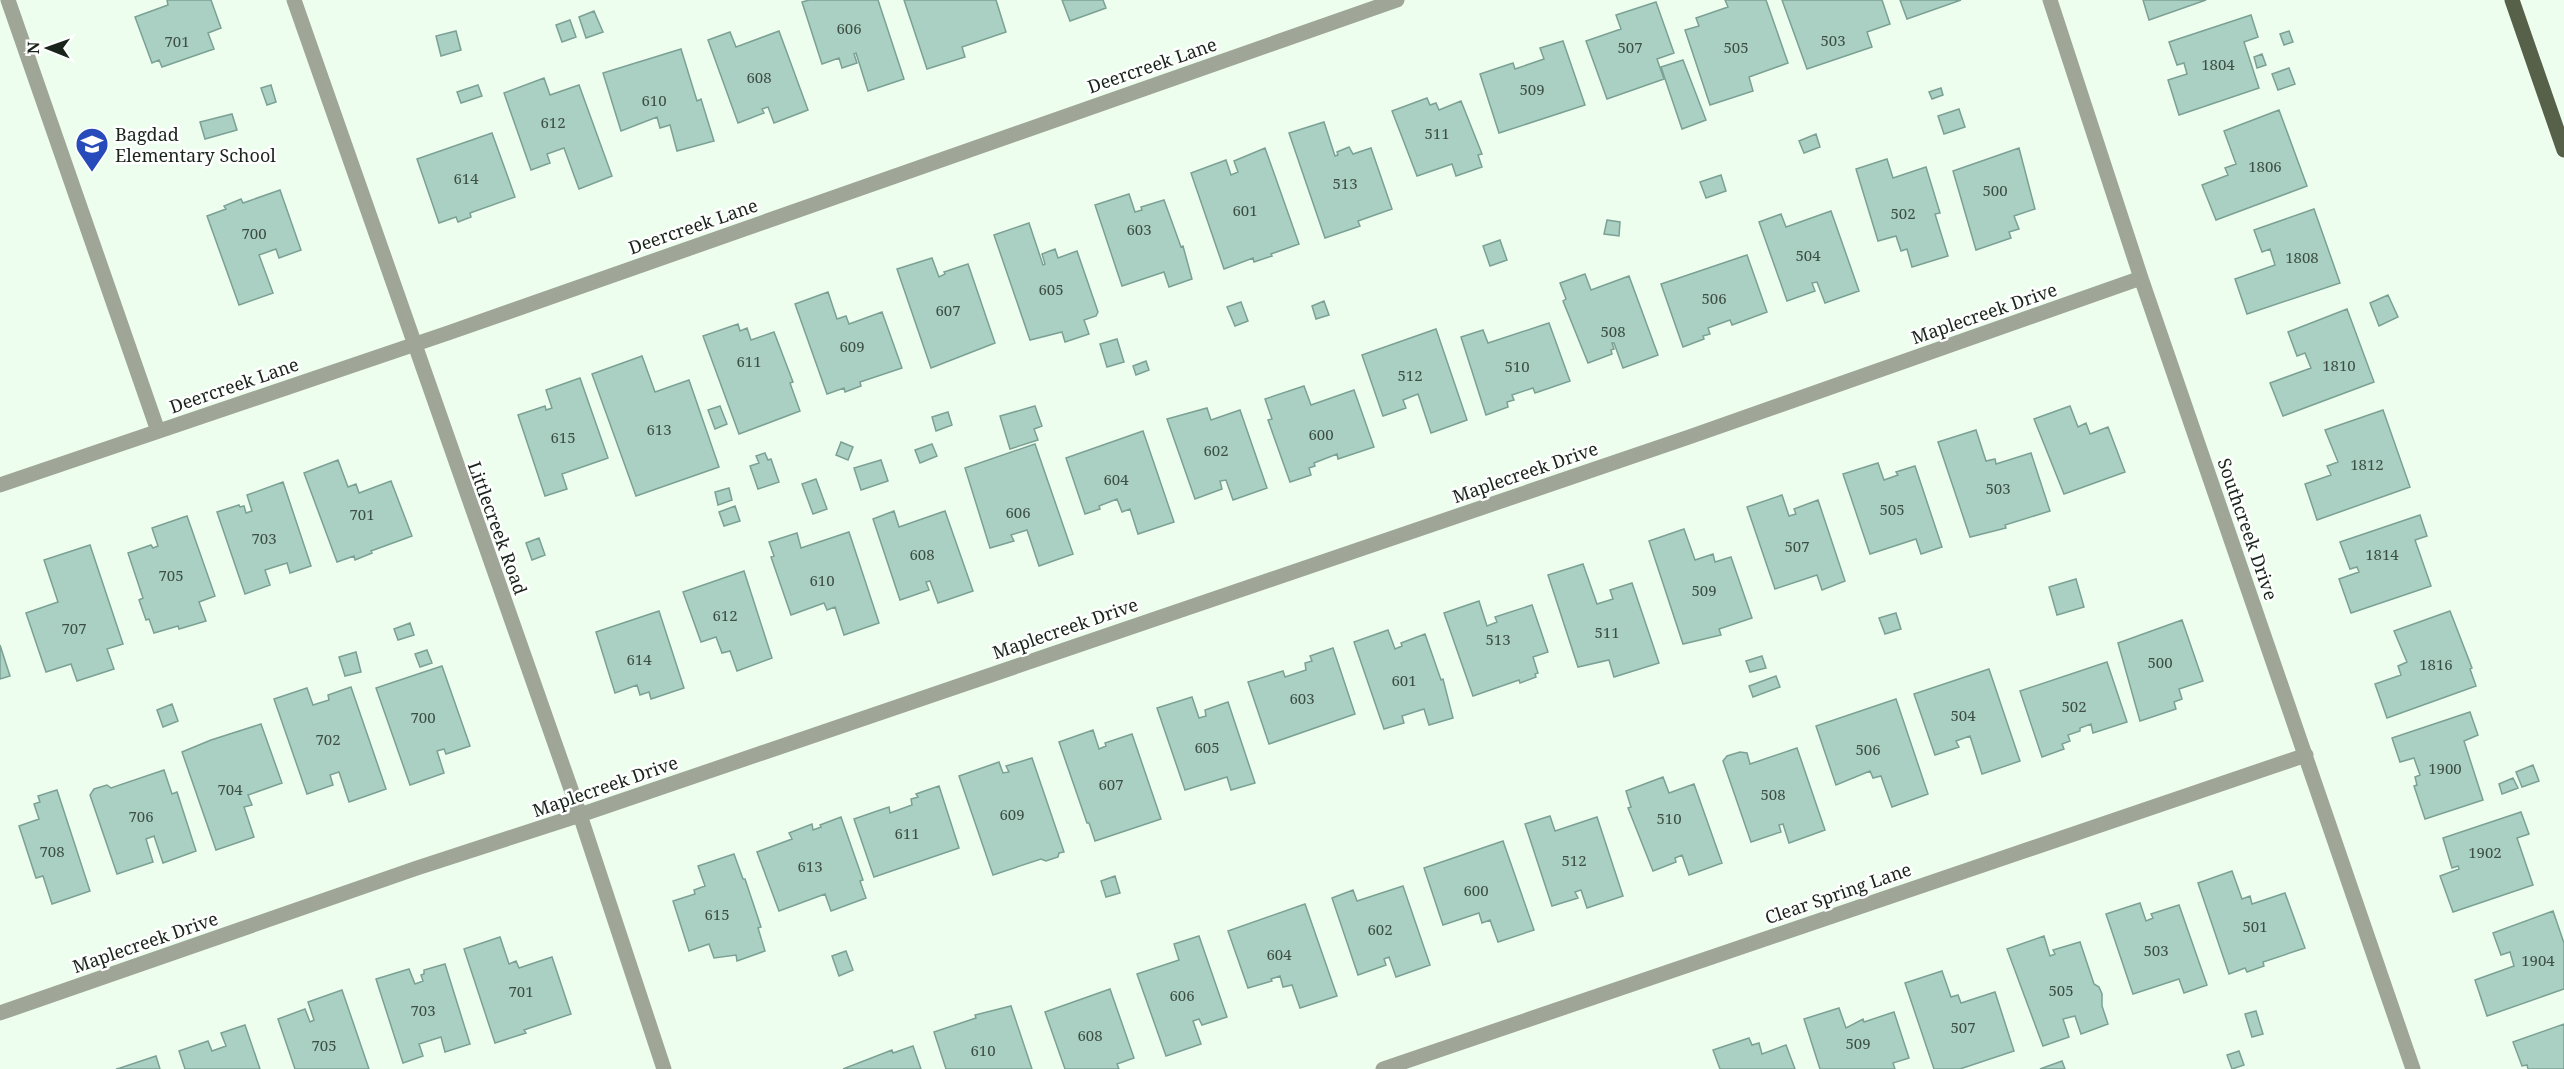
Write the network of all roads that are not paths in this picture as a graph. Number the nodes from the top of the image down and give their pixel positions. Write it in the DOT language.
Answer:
graph roads {
  1 [pos="8,0"];
  2 [pos="294,0"];
  3 [pos="1397,0"];
  4 [pos="2050,0"];
  5 [pos="2512,0"];
  6 [pos="15,21"];
  7 [pos="0,26"];
  8 [pos="2564,150"];
  9 [pos="2141,278"];
  10 [pos="413,345"];
  11 [pos="158,431"];
  12 [pos="0,485"];
  13 [pos="2306,755"];
  14 [pos="580,815"];
  15 [pos="0,1013"];
  16 [pos="664,1069"];
  17 [pos="1383,1069"];
  18 [pos="2413,1069"];
  1 -- 6 [label="street"];
  2 -- 10 [label="street, Littlecreek Road"];
  3 -- 10 [label="street, Deercreek Lane"];
  4 -- 9 [label="street, Southcreek Drive"];
  5 -- 8 [label="main road"];
  6 -- 7 [label="street"];
  6 -- 11 [label="street"];
  9 -- 13 [label="street, Southcreek Drive"];
  9 -- 14 [label="street, Maplecreek Drive"];
  10 -- 11 [label="street, Deercreek Lane"];
  10 -- 14 [label="street, Littlecreek Road"];
  11 -- 12 [label="street, Deercreek Lane"];
  13 -- 17 [label="street, Clear Spring Lane"];
  13 -- 18 [label="street, Southcreek Drive"];
  14 -- 15 [label="street, Maplecreek Drive"];
  14 -- 16 [label="street, Littlecreek Road"];
}
